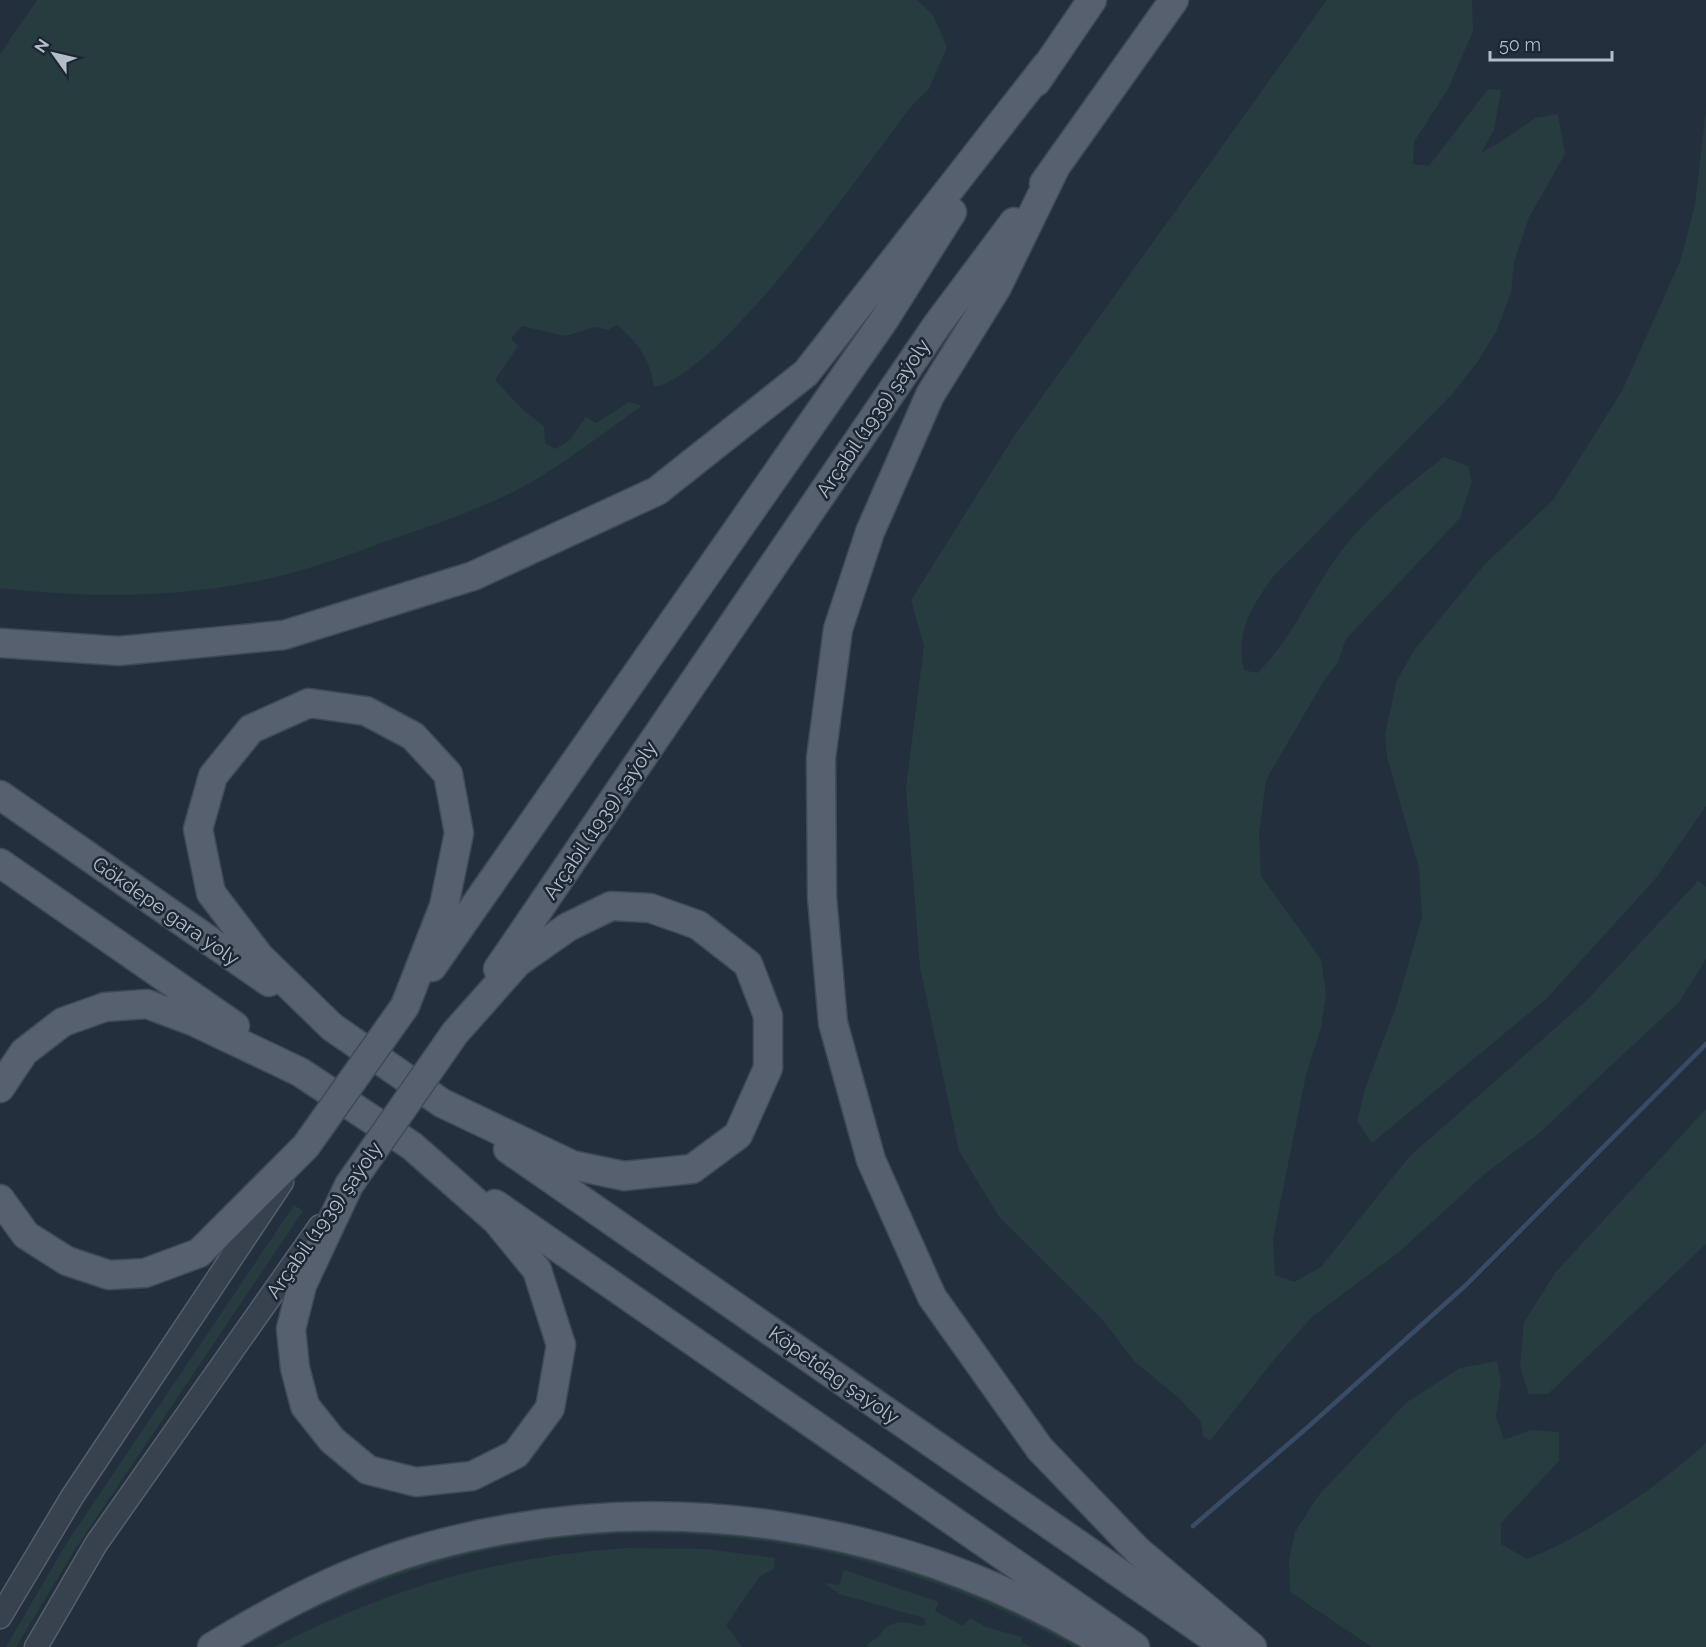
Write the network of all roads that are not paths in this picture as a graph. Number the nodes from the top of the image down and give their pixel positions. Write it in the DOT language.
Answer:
graph roads {
  1 [pos="1087,0"];
  2 [pos="1092,0"];
  3 [pos="1174,0"];
  4 [pos="1046,66"];
  5 [pos="1055,168"];
  6 [pos="0,643"];
  7 [pos="0,795"];
  8 [pos="0,863"];
  9 [pos="405,1006"];
  10 [pos="332,1026"];
  11 [pos="455,1033"];
  12 [pos="300,1072"];
  13 [pos="0,1088"];
  14 [pos="442,1103"];
  15 [pos="306,1146"];
  16 [pos="412,1146"];
  17 [pos="349,1185"];
  18 [pos="0,1199"];
  19 [pos="0,1617"];
  20 [pos="36,1647"];
  21 [pos="212,1647"];
  22 [pos="1110,1647"];
  23 [pos="1136,1647"];
  24 [pos="1226,1647"];
  25 [pos="1252,1647"];
  1 -- 4 [label="street"];
  2 -- 4 [label="main road"];
  3 -- 5 [label="main road, Arçabil (1939) şaýoly"];
  4 -- 6 [label="main road"];
  4 -- 9 [label="main road"];
  5 -- 11 [label="main road, Arçabil (1939) şaýoly"];
  5 -- 25 [label="main road"];
  7 -- 10 [label="main road, Gökdepe gara ýoly"];
  8 -- 12 [label="main road"];
  9 -- 10 [label="main road"];
  9 -- 15 [label="main road, bridge"];
  10 -- 14 [label="main road"];
  11 -- 14 [label="main road"];
  11 -- 17 [label="main road, Arçabil (1939) şaýoly, bridge"];
  12 -- 13 [label="main road"];
  12 -- 16 [label="main road"];
  14 -- 24 [label="main road, Köpetdag şaýoly"];
  15 -- 18 [label="main road"];
  15 -- 19 [label="street"];
  16 -- 17 [label="main road"];
  16 -- 23 [label="main road"];
  17 -- 20 [label="street, Arçabil (1939) şaýoly"];
  21 -- 22 [label="main road"];
}
